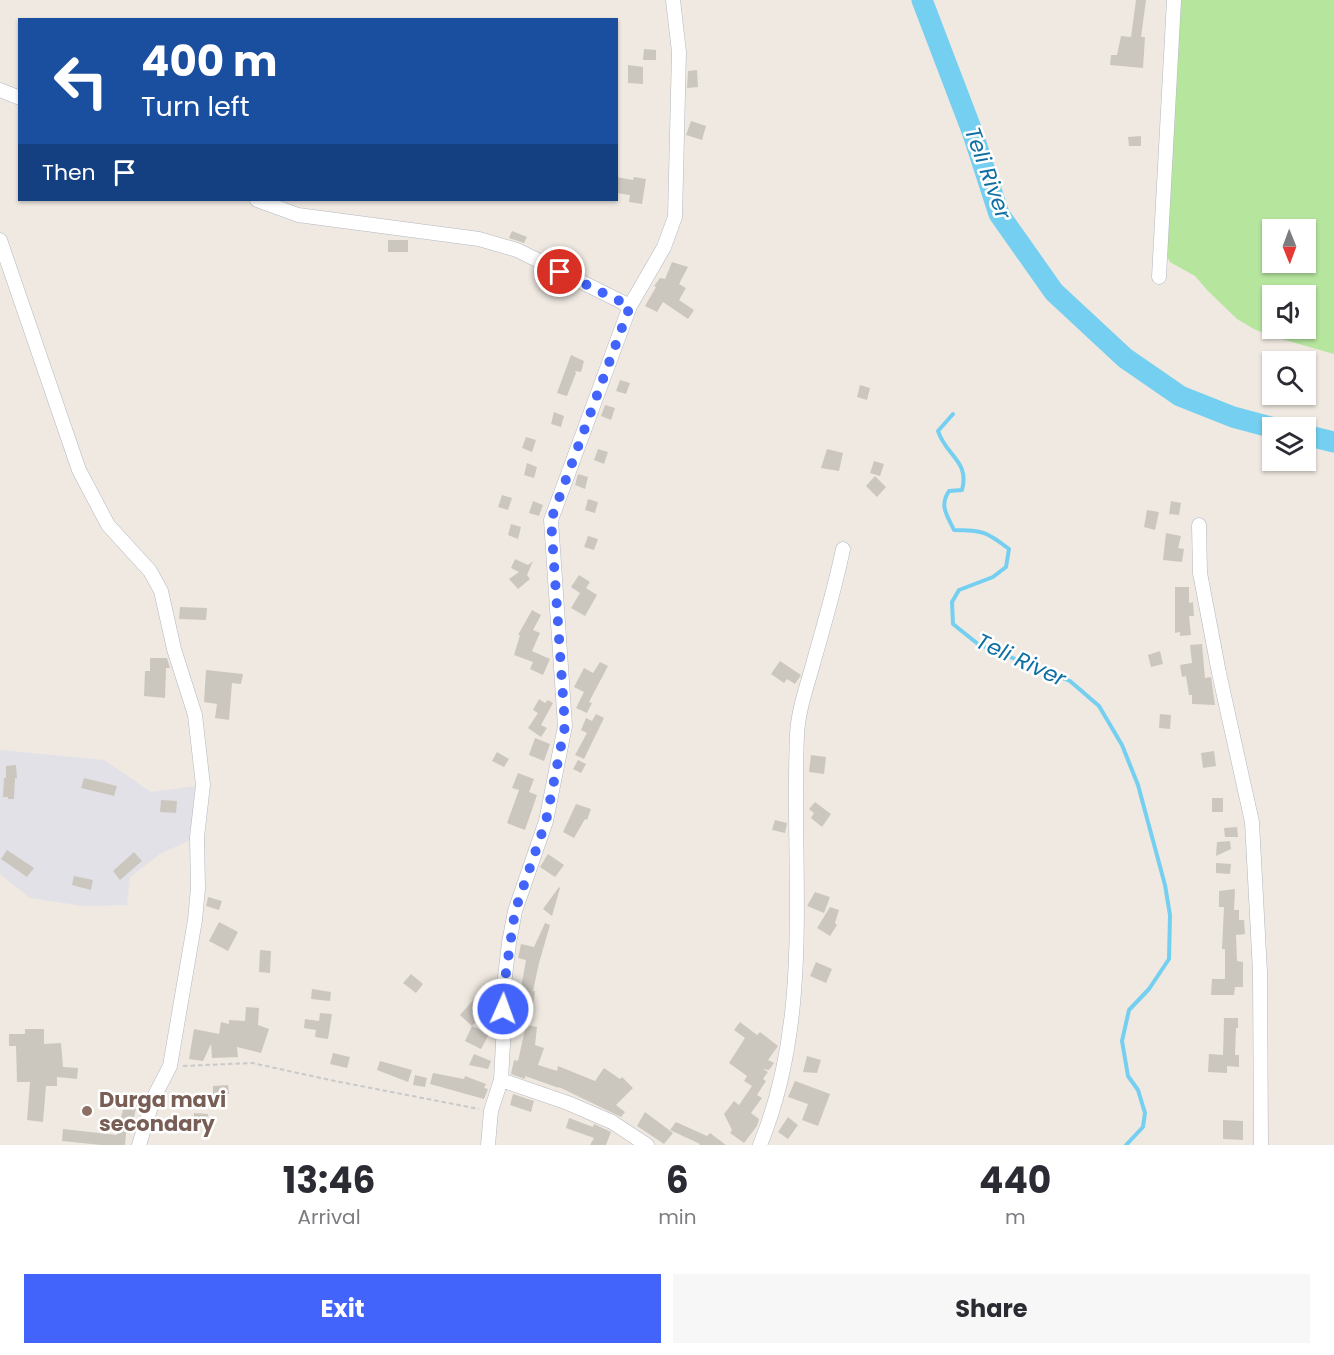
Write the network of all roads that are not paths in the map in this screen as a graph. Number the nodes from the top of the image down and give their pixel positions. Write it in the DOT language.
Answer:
graph roads {
  1 [pos="673,0"];
  2 [pos="1174,0"];
  3 [pos="0,90"];
  4 [pos="18,97"];
  5 [pos="260,201"];
  6 [pos="0,240"];
  7 [pos="1159,277"];
  8 [pos="630,306"];
  9 [pos="1199,525"];
  10 [pos="843,549"];
  11 [pos="501,1080"];
  12 [pos="139,1145"];
  13 [pos="488,1145"];
  14 [pos="647,1145"];
  15 [pos="760,1145"];
  16 [pos="1261,1145"];
  1 -- 8 [label="street"];
  2 -- 7 [label="street"];
  3 -- 4 [label="street"];
  5 -- 8 [label="street"];
  6 -- 12 [label="street"];
  8 -- 11 [label="street"];
  9 -- 16 [label="street"];
  10 -- 15 [label="street"];
  11 -- 13 [label="street"];
  11 -- 14 [label="street"];
}
